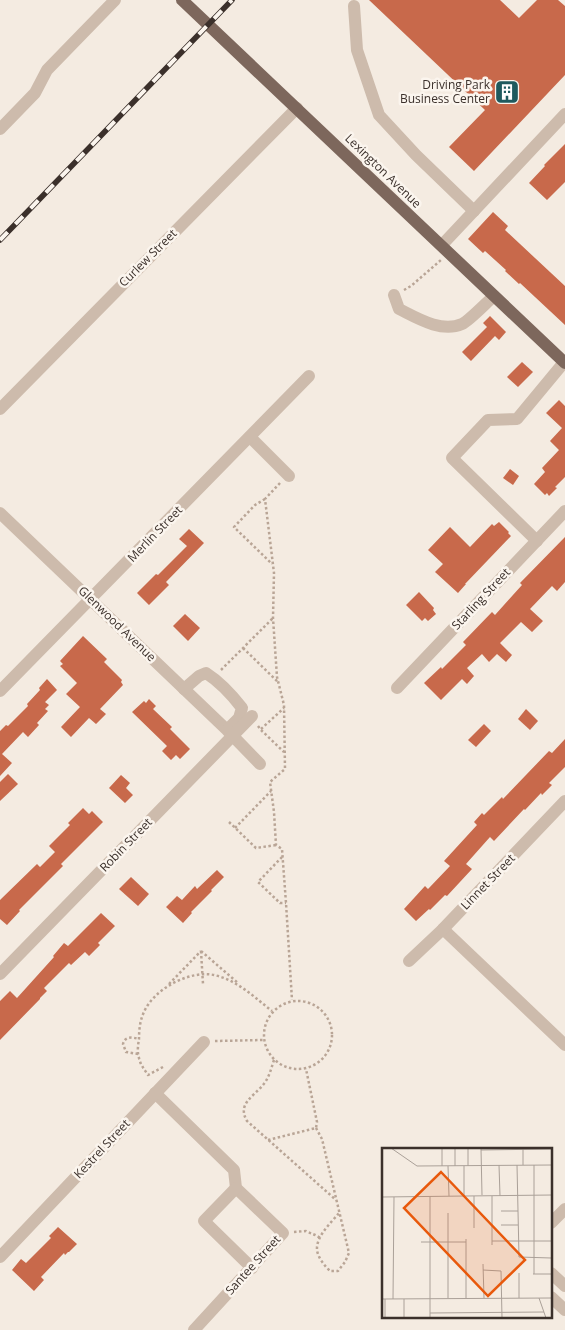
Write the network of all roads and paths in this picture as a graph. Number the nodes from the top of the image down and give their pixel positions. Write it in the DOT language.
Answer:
graph roads {
  1 [pos="115,0"];
  2 [pos="182,0"];
  3 [pos="354,6"];
  4 [pos="297,108"];
  5 [pos="565,114"];
  6 [pos="0,129"];
  7 [pos="474,211"];
  8 [pos="446,249"];
  9 [pos="394,295"];
  10 [pos="494,296"];
  11 [pos="565,362"];
  12 [pos="309,376"];
  13 [pos="0,409"];
  14 [pos="250,437"];
  15 [pos="289,476"];
  16 [pos="265,499"];
  17 [pos="565,511"];
  18 [pos="0,514"];
  19 [pos="537,541"];
  20 [pos="273,565"];
  21 [pos="90,599"];
  22 [pos="273,618"];
  23 [pos="243,648"];
  24 [pos="214,678"];
  25 [pos="278,682"];
  26 [pos="398,688"];
  27 [pos="184,689"];
  28 [pos="0,691"];
  29 [pos="284,708"];
  30 [pos="252,716"];
  31 [pos="261,730"];
  32 [pos="230,733"];
  33 [pos="285,752"];
  34 [pos="260,764"];
  35 [pos="271,791"];
  36 [pos="565,801"];
  37 [pos="229,822"];
  38 [pos="235,828"];
  39 [pos="276,845"];
  40 [pos="282,857"];
  41 [pos="286,903"];
  42 [pos="443,929"];
  43 [pos="201,951"];
  44 [pos="409,961"];
  45 [pos="0,974"];
  46 [pos="202,974"];
  47 [pos="203,984"];
  48 [pos="242,986"];
  49 [pos="164,989"];
  50 [pos="292,1000"];
  51 [pos="272,1011"];
  52 [pos="139,1039"];
  53 [pos="263,1040"];
  54 [pos="204,1042"];
  55 [pos="565,1045"];
  56 [pos="138,1054"];
  57 [pos="274,1060"];
  58 [pos="306,1068"];
  59 [pos="148,1075"];
  60 [pos="155,1093"];
  61 [pos="316,1128"];
  62 [pos="268,1140"];
  63 [pos="236,1188"];
  64 [pos="337,1202"];
  65 [pos="565,1209"];
  66 [pos="339,1213"];
  67 [pos="552,1222"];
  68 [pos="283,1233"];
  69 [pos="320,1238"];
  70 [pos="0,1257"];
  71 [pos="252,1268"];
  72 [pos="552,1274"];
  73 [pos="565,1286"];
  74 [pos="552,1297"];
  75 [pos="565,1310"];
  76 [pos="194,1330"];
  1 -- 6 [label="street"];
  2 -- 4 [label="main road, Lexington Avenue"];
  3 -- 7 [label="street"];
  4 -- 8 [label="main road, Lexington Avenue"];
  4 -- 13 [label="street, Curlew Street"];
  5 -- 7 [label="street"];
  7 -- 8 [label="street"];
  8 -- 9 [label="path"];
  8 -- 10 [label="main road, Lexington Avenue"];
  9 -- 10 [label="street"];
  10 -- 11 [label="main road, Lexington Avenue"];
  11 -- 19 [label="street"];
  12 -- 14 [label="street, Merlin Street"];
  14 -- 15 [label="street"];
  14 -- 21 [label="street, Merlin Street"];
  15 -- 16 [label="path"];
  16 -- 20 [label="path"];
  16 -- 20 [label="path"];
  17 -- 19 [label="street, Starling Street"];
  18 -- 21 [label="street, Glenwood Avenue"];
  19 -- 26 [label="street, Starling Street"];
  20 -- 22 [label="path"];
  21 -- 27 [label="street, Glenwood Avenue"];
  21 -- 28 [label="street, Merlin Street"];
  22 -- 23 [label="path"];
  22 -- 25 [label="path"];
  23 -- 24 [label="path"];
  23 -- 25 [label="path"];
  24 -- 27 [label="street"];
  24 -- 32 [label="street"];
  25 -- 29 [label="path"];
  27 -- 32 [label="street, Glenwood Avenue"];
  29 -- 31 [label="path"];
  29 -- 33 [label="path"];
  30 -- 31 [label="path"];
  30 -- 32 [label="street, Robin Street"];
  31 -- 33 [label="path"];
  32 -- 34 [label="street, Glenwood Avenue"];
  32 -- 45 [label="street, Robin Street"];
  33 -- 35 [label="path"];
  35 -- 38 [label="path"];
  35 -- 39 [label="path"];
  36 -- 42 [label="street, Linnet Street"];
  37 -- 38 [label="path"];
  38 -- 39 [label="path"];
  39 -- 40 [label="path"];
  40 -- 41 [label="path"];
  40 -- 41 [label="path"];
  41 -- 50 [label="path"];
  42 -- 44 [label="street, Linnet Street"];
  42 -- 55 [label="street"];
  43 -- 46 [label="path"];
  43 -- 48 [label="path"];
  43 -- 49 [label="path"];
  46 -- 47 [label="path"];
  46 -- 48 [label="path"];
  46 -- 49 [label="path"];
  48 -- 51 [label="path"];
  49 -- 52 [label="path"];
  50 -- 51 [label="path"];
  50 -- 58 [label="path"];
  51 -- 53 [label="path"];
  52 -- 56 [label="path"];
  52 -- 56 [label="path"];
  53 -- 54 [label="path"];
  53 -- 57 [label="path"];
  54 -- 60 [label="street, Kestrel Street"];
  56 -- 59 [label="path"];
  57 -- 58 [label="path"];
  57 -- 62 [label="path"];
  58 -- 61 [label="path"];
  60 -- 63 [label="street, Santee Street"];
  60 -- 70 [label="street, Kestrel Street"];
  61 -- 62 [label="path"];
  61 -- 64 [label="path"];
  62 -- 64 [label="path"];
  63 -- 68 [label="street, Santee Street"];
  63 -- 71 [label="street"];
  64 -- 66 [label="path"];
  65 -- 67 [label="street"];
  66 -- 69 [label="path"];
  66 -- 69 [label="path"];
  68 -- 69 [label="path"];
  68 -- 71 [label="street, Santee Street"];
  71 -- 76 [label="street, Santee Street"];
  72 -- 73 [label="street"];
  74 -- 75 [label="street"];
}
